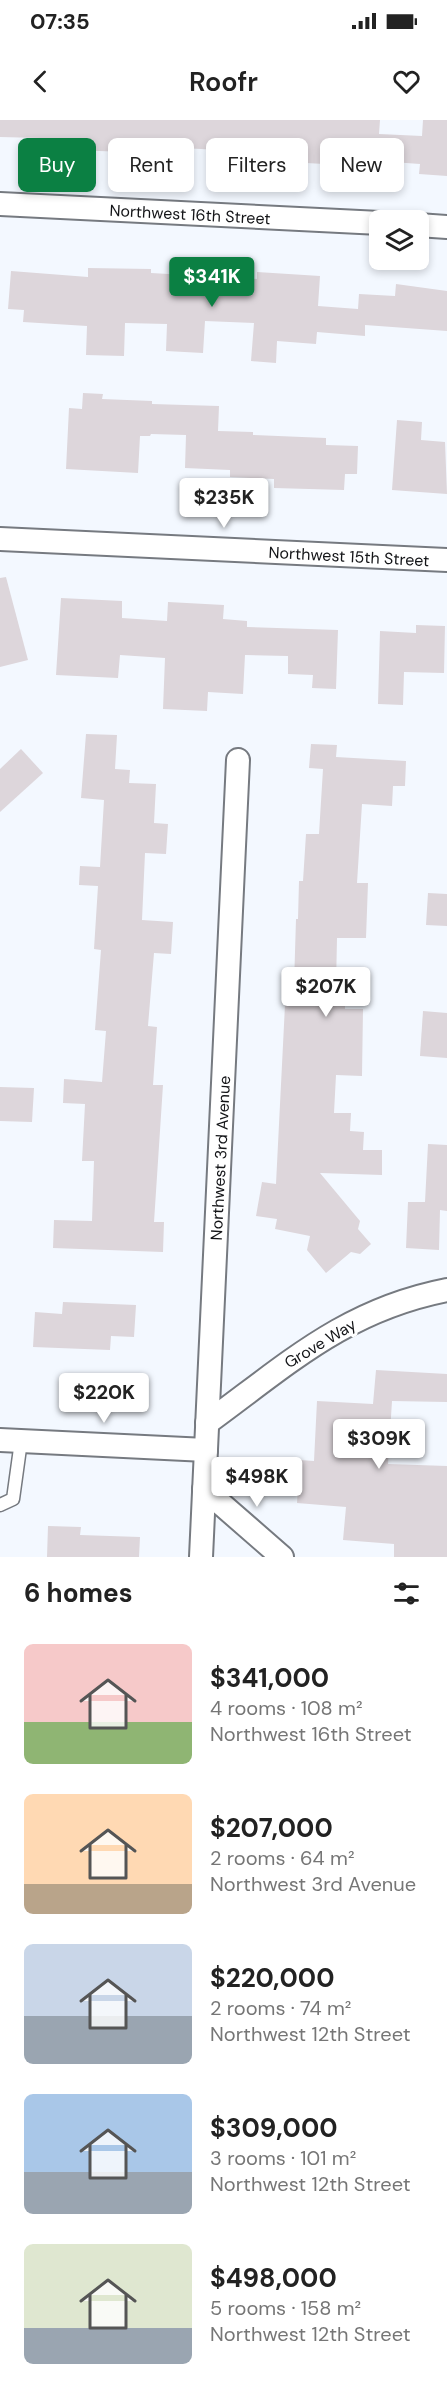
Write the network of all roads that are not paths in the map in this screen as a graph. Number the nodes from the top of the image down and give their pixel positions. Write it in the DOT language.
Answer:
graph roads {
  1 [pos="0,204"];
  2 [pos="369,222"];
  3 [pos="429,226"];
  4 [pos="447,227"];
  5 [pos="0,539"];
  6 [pos="447,560"];
  7 [pos="238,760"];
  8 [pos="447,1290"];
  9 [pos="207,1423"];
  10 [pos="10,1440"];
  11 [pos="206,1450"];
  12 [pos="204,1489"];
  13 [pos="0,1505"];
  14 [pos="201,1557"];
  15 [pos="282,1557"];
  1 -- 2 [label="street, Northwest 16th Street"];
  3 -- 4 [label="street"];
  5 -- 6 [label="street, Northwest 15th Street"];
  7 -- 9 [label="street, Northwest 3rd Avenue"];
  8 -- 9 [label="street, Grove Way"];
  9 -- 11 [label="street, Northwest 3rd Avenue"];
  10 -- 11 [label="street"];
  10 -- 13 [label="lane"];
  11 -- 12 [label="street, Northwest 3rd Avenue"];
  12 -- 14 [label="street, Northwest 3rd Avenue"];
  12 -- 15 [label="street"];
}
